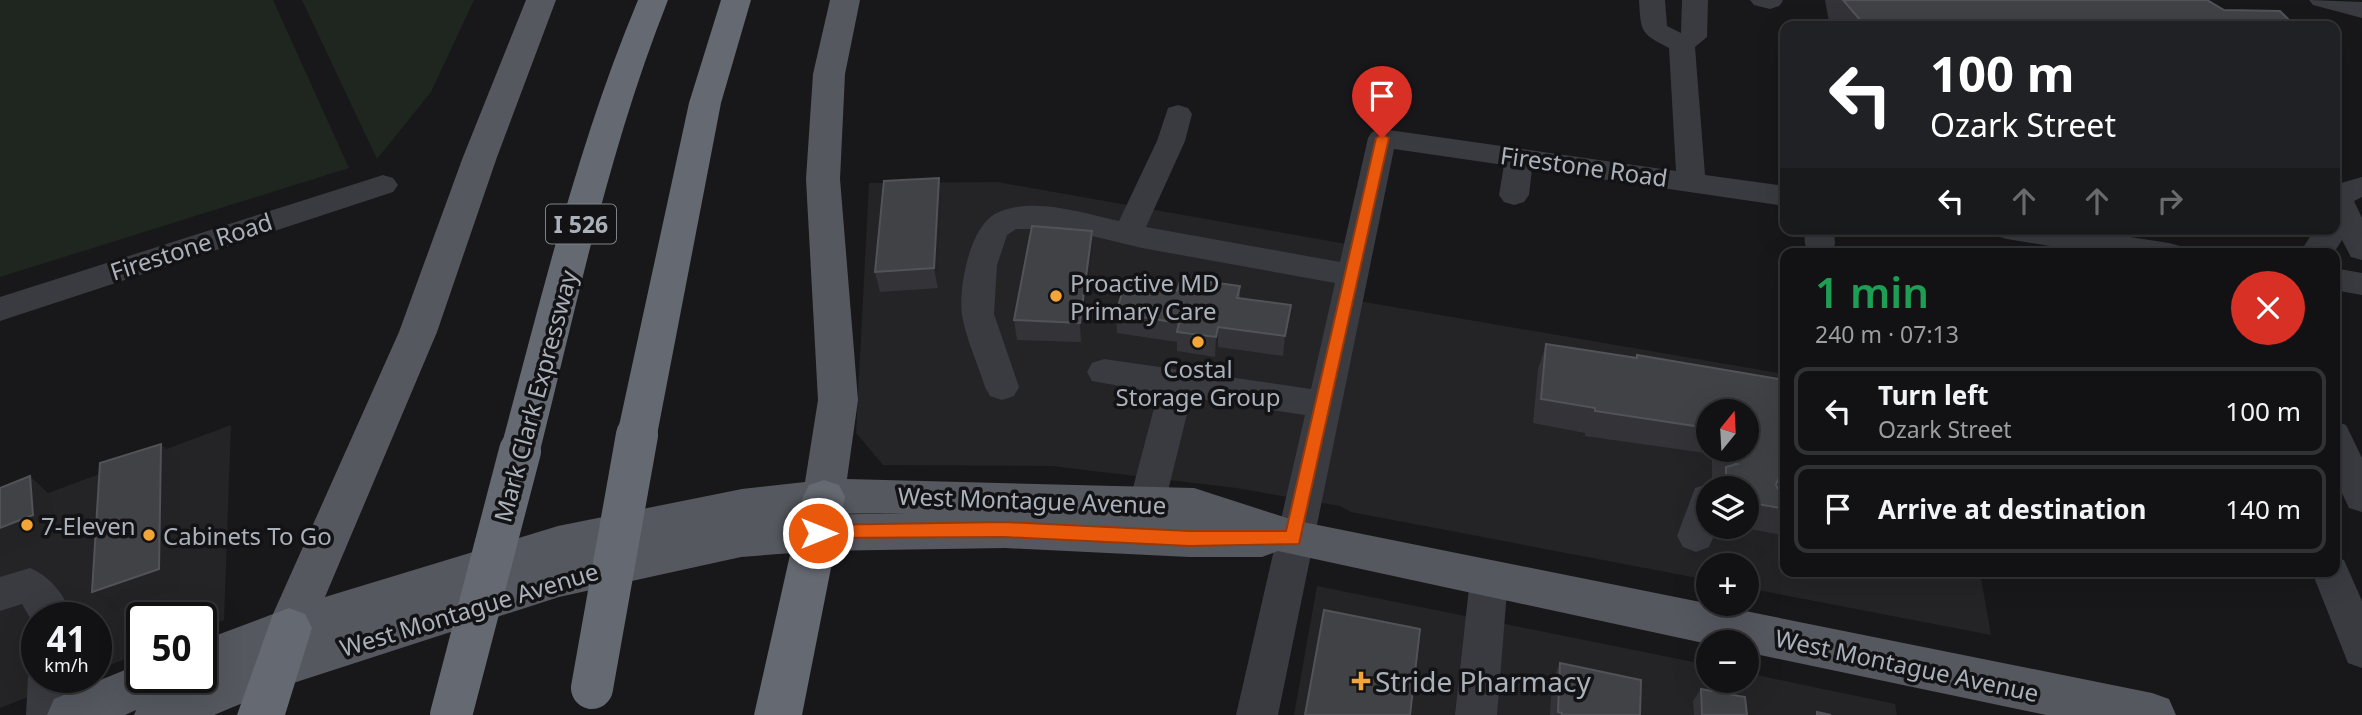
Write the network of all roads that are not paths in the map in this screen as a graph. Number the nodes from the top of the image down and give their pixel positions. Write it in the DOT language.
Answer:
graph roads {
  1 [pos="541,0"];
  2 [pos="653,0"];
  3 [pos="736,0"];
  4 [pos="845,0"];
  5 [pos="1652,0"];
  6 [pos="1695,0"];
  7 [pos="2322,0"];
  8 [pos="2352,0"];
  9 [pos="2362,5"];
  10 [pos="2362,10"];
  11 [pos="1682,44"];
  12 [pos="1178,114"];
  13 [pos="1520,156"];
  14 [pos="1691,181"];
  15 [pos="383,185"];
  16 [pos="1514,195"];
  17 [pos="1780,195"];
  18 [pos="2345,200"];
  19 [pos="1128,234"];
  20 [pos="2046,235"];
  21 [pos="2130,248"];
  22 [pos="2362,249"];
  23 [pos="1352,275"];
  24 [pos="2340,280"];
  25 [pos="2362,284"];
  26 [pos="0,309"];
  27 [pos="1104,372"];
  28 [pos="1178,383"];
  29 [pos="1002,387"];
  30 [pos="1323,404"];
  31 [pos="2340,451"];
  32 [pos="2354,489"];
  33 [pos="1147,503"];
  34 [pos="821,515"];
  35 [pos="1293,538"];
  36 [pos="2333,577"];
  37 [pos="1489,579"];
  38 [pos="0,594"];
  39 [pos="43,602"];
  40 [pos="282,648"];
  41 [pos="2362,650"];
  42 [pos="217,659"];
  43 [pos="126,692"];
  44 [pos="48,693"];
  45 [pos="589,702"];
  46 [pos="47,715"];
  47 [pos="71,715"];
  48 [pos="158,715"];
  49 [pos="261,715"];
  50 [pos="451,715"];
  51 [pos="778,715"];
  52 [pos="1257,715"];
  53 [pos="1476,715"];
  54 [pos="2152,715"];
  1 -- 40 [label="main road"];
  2 -- 50 [label="highway, Mark Clark Expressway / I 526, bridge"];
  3 -- 45 [label="highway, bridge"];
  4 -- 34 [label="main road"];
  5 -- 11 [label="street"];
  6 -- 11 [label="street"];
  7 -- 10 [label="street"];
  8 -- 9 [label="street"];
  11 -- 14 [label="street"];
  12 -- 19 [label="street"];
  13 -- 14 [label="street, Firestone Road"];
  13 -- 16 [label="street"];
  13 -- 23 [label="street, Firestone Road"];
  14 -- 17 [label="street, Firestone Road"];
  15 -- 26 [label="street, Firestone Road"];
  18 -- 22 [label="street"];
  19 -- 23 [label="street"];
  19 -- 29 [label="street"];
  20 -- 21 [label="street"];
  23 -- 30 [label="street"];
  24 -- 25 [label="street"];
  27 -- 28 [label="street"];
  28 -- 30 [label="street"];
  28 -- 33 [label="street"];
  30 -- 35 [label="street"];
  31 -- 32 [label="street"];
  33 -- 34 [label="main road, West Montague Avenue"];
  33 -- 35 [label="main road, West Montague Avenue"];
  34 -- 35 [label="main road, West Montague Avenue"];
  34 -- 40 [label="main road, West Montague Avenue"];
  34 -- 51 [label="highway"];
  35 -- 37 [label="main road, West Montague Avenue"];
  35 -- 52 [label="street"];
  36 -- 41 [label="street"];
  37 -- 53 [label="street"];
  37 -- 54 [label="main road, West Montague Avenue"];
  38 -- 39 [label="street"];
  40 -- 42 [label="main road, West Montague Avenue"];
  40 -- 48 [label="main road, West Montague Avenue"];
  40 -- 49 [label="highway"];
  43 -- 47 [label="main road"];
  44 -- 46 [label="street"];
}
